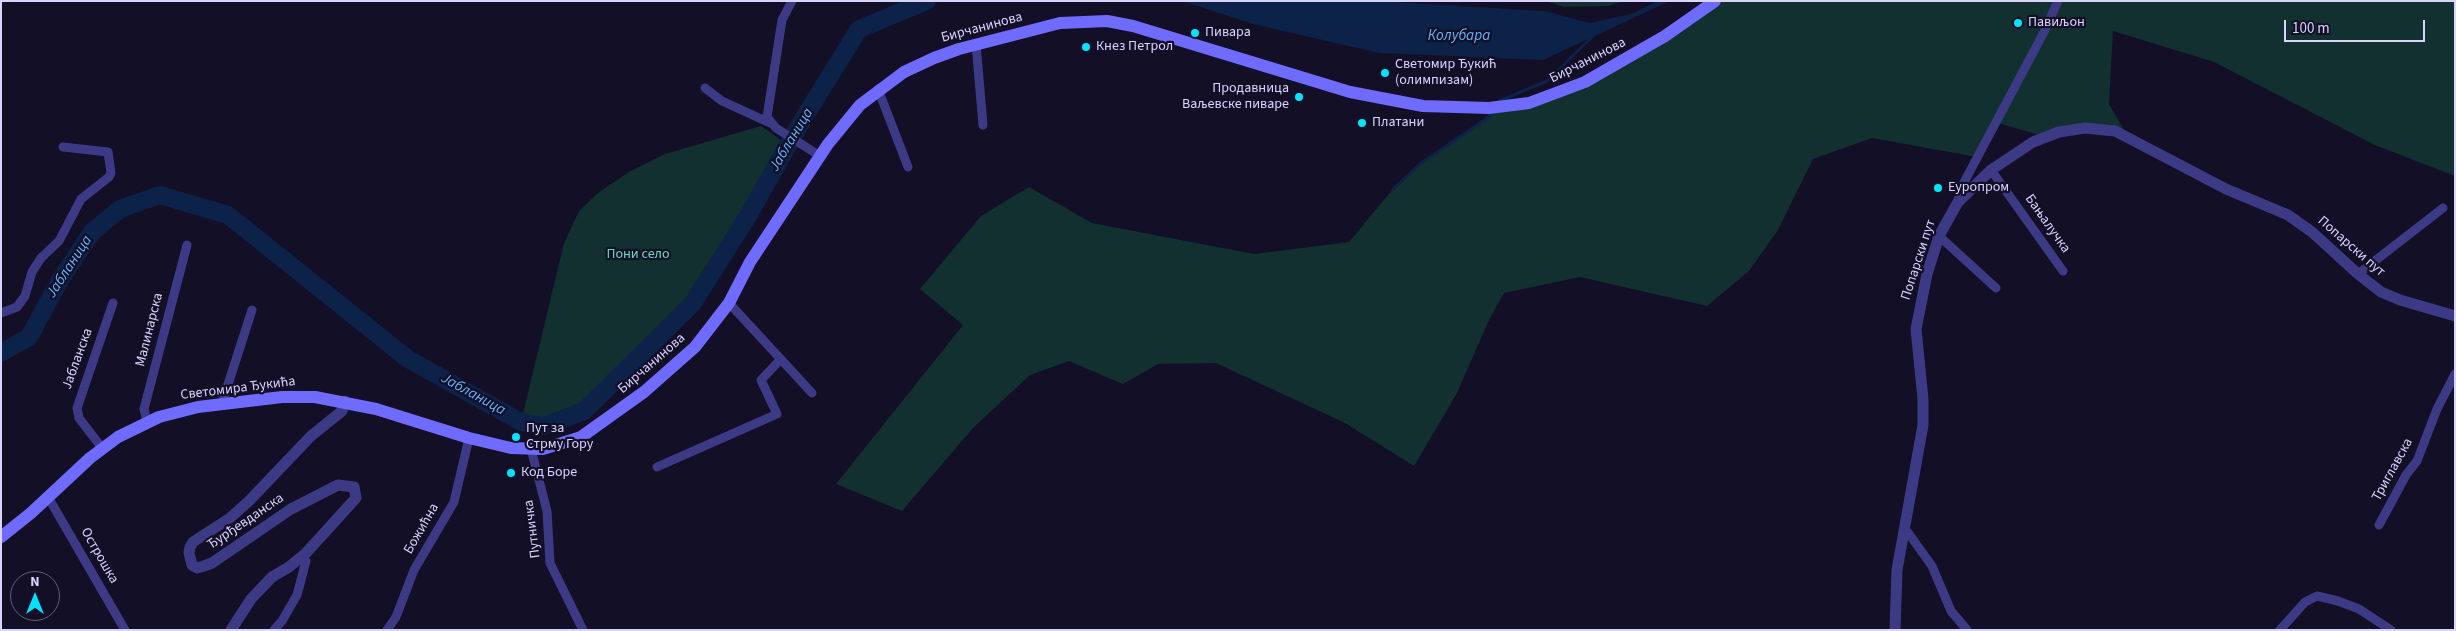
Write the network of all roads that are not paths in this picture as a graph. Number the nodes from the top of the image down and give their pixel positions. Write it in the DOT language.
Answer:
graph roads {
  1 [pos="792,1"];
  2 [pos="1715,1"];
  3 [pos="2058,1"];
  4 [pos="976,44"];
  5 [pos="705,88"];
  6 [pos="878,89"];
  7 [pos="773,125"];
  8 [pos="983,125"];
  9 [pos="63,147"];
  10 [pos="820,156"];
  11 [pos="908,167"];
  12 [pos="1991,170"];
  13 [pos="1958,202"];
  14 [pos="2444,208"];
  15 [pos="1939,236"];
  16 [pos="187,245"];
  17 [pos="2063,271"];
  18 [pos="2358,274"];
  19 [pos="1996,288"];
  20 [pos="113,303"];
  21 [pos="729,303"];
  22 [pos="252,310"];
  23 [pos="1,313"];
  24 [pos="2455,316"];
  25 [pos="780,360"];
  26 [pos="2455,374"];
  27 [pos="812,393"];
  28 [pos="345,401"];
  29 [pos="222,403"];
  30 [pos="147,422"];
  31 [pos="469,438"];
  32 [pos="102,448"];
  33 [pos="537,449"];
  34 [pos="657,467"];
  35 [pos="48,497"];
  36 [pos="2378,525"];
  37 [pos="1904,527"];
  38 [pos="1,537"];
  39 [pos="302,556"];
  40 [pos="126,630"];
  41 [pos="231,630"];
  42 [pos="274,630"];
  43 [pos="387,630"];
  44 [pos="583,630"];
  45 [pos="1895,630"];
  46 [pos="1967,630"];
  47 [pos="2280,630"];
  48 [pos="2391,630"];
  1 -- 7 [label="street"];
  2 -- 4 [label="main road, Бирчанинова"];
  3 -- 13 [label="street"];
  4 -- 6 [label="main road, Бирчанинова"];
  4 -- 8 [label="street"];
  5 -- 7 [label="street"];
  6 -- 10 [label="main road, Бирчанинова"];
  6 -- 11 [label="street"];
  7 -- 10 [label="street"];
  9 -- 23 [label="street"];
  10 -- 21 [label="main road, Бирчанинова"];
  12 -- 13 [label="street, Попарски пут"];
  12 -- 17 [label="street, Бањалучка"];
  12 -- 18 [label="street, Попарски пут"];
  13 -- 15 [label="street, Попарски пут"];
  14 -- 18 [label="street"];
  15 -- 19 [label="street"];
  15 -- 37 [label="street, Попарски пут"];
  16 -- 30 [label="street, Малинарска"];
  18 -- 24 [label="street, Попарски пут"];
  20 -- 32 [label="street, Јабланска"];
  21 -- 25 [label="street"];
  21 -- 33 [label="main road, Бирчанинова"];
  22 -- 29 [label="street"];
  25 -- 27 [label="street"];
  25 -- 34 [label="street"];
  26 -- 36 [label="street, Триглавска"];
  28 -- 29 [label="main road, Светомира Ђукића"];
  28 -- 31 [label="main road, Светомира Ђукића"];
  28 -- 39 [label="street, Ђурђевданска"];
  29 -- 30 [label="main road, Светомира Ђукића"];
  30 -- 32 [label="main road, Светомира Ђукића"];
  31 -- 33 [label="main road, Светомира Ђукића"];
  31 -- 43 [label="street, Божићна"];
  32 -- 35 [label="main road, Светомира Ђукића"];
  33 -- 44 [label="street, Путничка"];
  35 -- 38 [label="main road, Светомира Ђукића"];
  35 -- 40 [label="street, Острошка"];
  37 -- 45 [label="street, Попарски пут"];
  37 -- 46 [label="street"];
  39 -- 41 [label="street, Ђурђевданска"];
  39 -- 42 [label="street"];
  47 -- 48 [label="street"];
}
